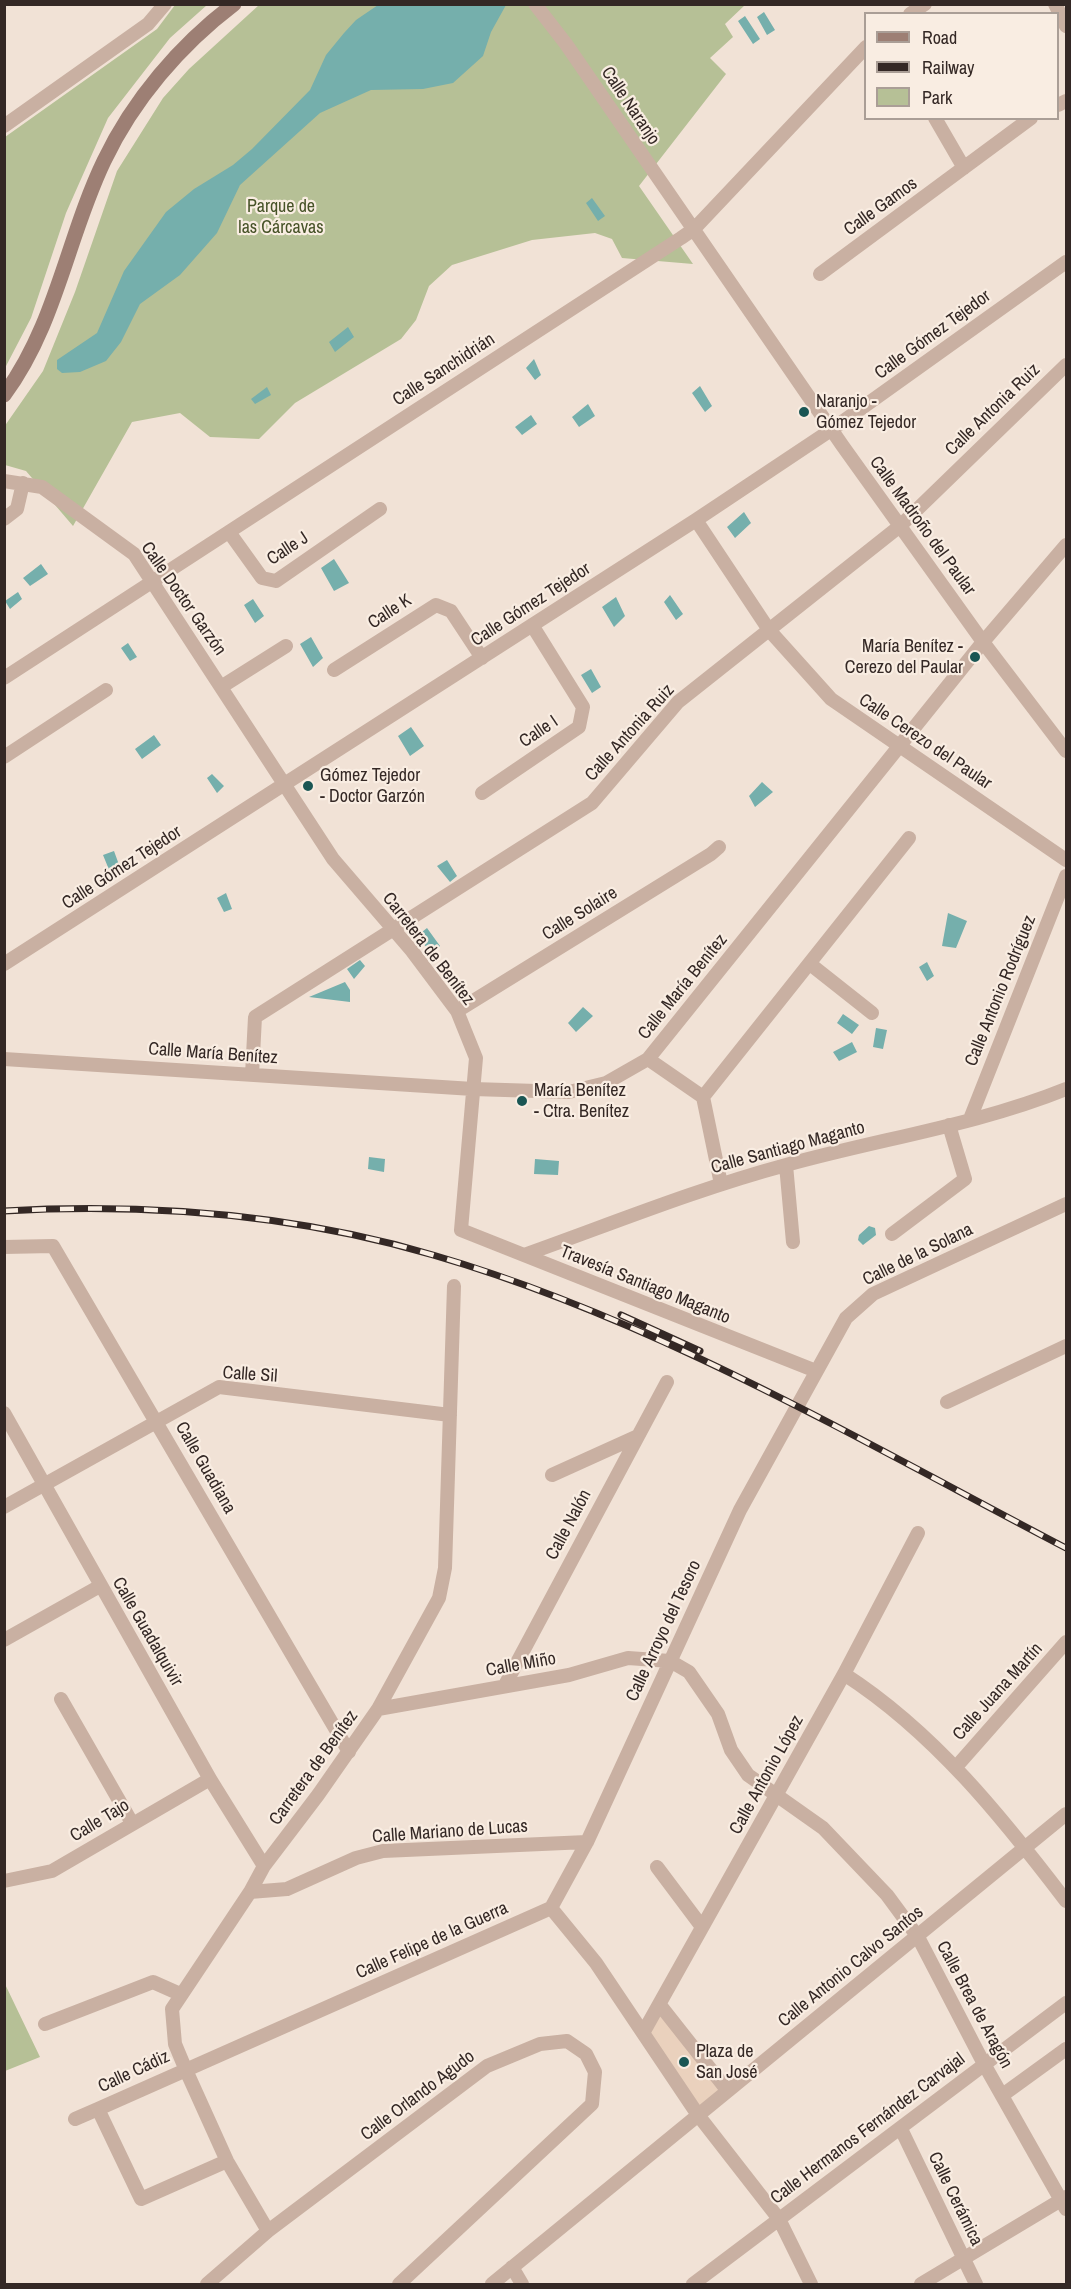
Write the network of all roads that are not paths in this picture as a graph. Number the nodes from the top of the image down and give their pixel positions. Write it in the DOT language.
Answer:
graph roads {
  1 [pos="165,4"];
  2 [pos="234,4"];
  3 [pos="535,4"];
  4 [pos="1055,4"];
  5 [pos="1066,26"];
  6 [pos="864,49"];
  7 [pos="936,120"];
  8 [pos="1028,120"];
  9 [pos="4,126"];
  10 [pos="964,168"];
  11 [pos="694,229"];
  12 [pos="1066,262"];
  13 [pos="820,274"];
  14 [pos="1066,365"];
  15 [pos="4,395"];
  16 [pos="831,429"];
  17 [pos="11,480"];
  18 [pos="380,509"];
  19 [pos="4,519"];
  20 [pos="696,520"];
  21 [pos="900,526"];
  22 [pos="229,532"];
  23 [pos="1062,550"];
  24 [pos="1066,568"];
  25 [pos="152,581"];
  26 [pos="532,625"];
  27 [pos="768,630"];
  28 [pos="983,642"];
  29 [pos="286,646"];
  30 [pos="482,658"];
  31 [pos="334,670"];
  32 [pos="4,678"];
  33 [pos="222,687"];
  34 [pos="106,690"];
  35 [pos="900,746"];
  36 [pos="1066,751"];
  37 [pos="4,757"];
  38 [pos="284,785"];
  39 [pos="482,793"];
  40 [pos="909,838"];
  41 [pos="719,846"];
  42 [pos="1066,860"];
  43 [pos="1066,876"];
  44 [pos="392,930"];
  45 [pos="4,964"];
  46 [pos="810,964"];
  47 [pos="457,1011"];
  48 [pos="872,1013"];
  49 [pos="4,1059"];
  50 [pos="648,1059"];
  51 [pos="252,1075"];
  52 [pos="473,1089"];
  53 [pos="1066,1089"];
  54 [pos="703,1097"];
  55 [pos="970,1119"];
  56 [pos="949,1125"];
  57 [pos="786,1165"];
  58 [pos="721,1184"];
  59 [pos="1066,1204"];
  60 [pos="461,1230"];
  61 [pos="892,1234"];
  62 [pos="793,1242"];
  63 [pos="4,1247"];
  64 [pos="524,1255"];
  65 [pos="454,1286"];
  66 [pos="1066,1346"];
  67 [pos="816,1371"];
  68 [pos="667,1382"];
  69 [pos="947,1402"];
  70 [pos="4,1413"];
  71 [pos="450,1415"];
  72 [pos="158,1423"];
  73 [pos="636,1437"];
  74 [pos="552,1475"];
  75 [pos="45,1485"];
  76 [pos="4,1507"];
  77 [pos="918,1533"];
  78 [pos="100,1586"];
  79 [pos="4,1640"];
  80 [pos="1066,1642"];
  81 [pos="670,1661"];
  82 [pos="844,1674"];
  83 [pos="505,1685"];
  84 [pos="61,1699"];
  85 [pos="378,1709"];
  86 [pos="349,1752"];
  87 [pos="956,1767"];
  88 [pos="210,1779"];
  89 [pos="777,1794"];
  90 [pos="1066,1814"];
  91 [pos="132,1823"];
  92 [pos="587,1842"];
  93 [pos="1024,1846"];
  94 [pos="264,1866"];
  95 [pos="657,1867"];
  96 [pos="4,1881"];
  97 [pos="250,1892"];
  98 [pos="1066,1901"];
  99 [pos="551,1908"];
  100 [pos="702,1927"];
  101 [pos="918,1937"];
  102 [pos="180,1995"];
  103 [pos="1066,2003"];
  104 [pos="660,2005"];
  105 [pos="45,2024"];
  106 [pos="643,2033"];
  107 [pos="1066,2049"];
  108 [pos="984,2064"];
  109 [pos="185,2068"];
  110 [pos="727,2090"];
  111 [pos="1004,2094"];
  112 [pos="98,2109"];
  113 [pos="698,2115"];
  114 [pos="75,2119"];
  115 [pos="901,2129"];
  116 [pos="227,2161"];
  117 [pos="1065,2202"];
  118 [pos="779,2219"];
  119 [pos="268,2231"];
  120 [pos="964,2258"];
  121 [pos="512,2267"];
  122 [pos="207,2284"];
  123 [pos="399,2284"];
  124 [pos="492,2284"];
  125 [pos="522,2284"];
  126 [pos="693,2284"];
  127 [pos="811,2284"];
  128 [pos="921,2284"];
  129 [pos="976,2284"];
  1 -- 9 [label="street"];
  2 -- 15 [label="main road"];
  3 -- 11 [label="street, Calle Naranjo"];
  4 -- 5 [label="street"];
  6 -- 11 [label="street, Calle Sanchidrián"];
  7 -- 10 [label="street"];
  8 -- 10 [label="street, Calle Gamos"];
  10 -- 13 [label="street, Calle Gamos"];
  11 -- 16 [label="street, Calle Madroño del Paular"];
  11 -- 22 [label="street, Calle Sanchidrián"];
  12 -- 16 [label="street, Calle Gómez Tejedor"];
  14 -- 21 [label="street, Calle Antonia Ruiz"];
  16 -- 20 [label="street, Calle Gómez Tejedor"];
  16 -- 21 [label="street, Calle Madroño del Paular"];
  17 -- 19 [label="street"];
  17 -- 25 [label="street, Calle Doctor Garzón"];
  18 -- 22 [label="street, Calle J"];
  20 -- 26 [label="street, Calle Gómez Tejedor"];
  20 -- 27 [label="street, Calle Cerezo del Paular"];
  21 -- 27 [label="street, Calle Antonia Ruiz"];
  21 -- 28 [label="street, Calle Madroño del Paular"];
  22 -- 25 [label="street, Calle Sanchidrián"];
  23 -- 24 [label="street"];
  23 -- 28 [label="street, Calle María Benítez"];
  25 -- 32 [label="street, Calle Sanchidrián"];
  25 -- 33 [label="street, Calle Doctor Garzón"];
  26 -- 30 [label="street, Calle Gómez Tejedor"];
  26 -- 39 [label="street, Calle I"];
  27 -- 35 [label="street, Calle Cerezo del Paular"];
  27 -- 44 [label="street, Calle Antonia Ruiz"];
  28 -- 35 [label="street, Calle María Benítez"];
  28 -- 36 [label="street, Calle Madroño del Paular"];
  29 -- 33 [label="street"];
  30 -- 31 [label="street, Calle K"];
  30 -- 38 [label="street, Calle Gómez Tejedor"];
  33 -- 38 [label="street, Calle Doctor Garzón"];
  34 -- 37 [label="street"];
  35 -- 42 [label="street, Calle Cerezo del Paular"];
  35 -- 50 [label="street, Calle María Benítez"];
  38 -- 44 [label="street, Carretera de Benítez"];
  38 -- 45 [label="street, Calle Gómez Tejedor"];
  40 -- 46 [label="street"];
  41 -- 47 [label="street, Calle Solaire"];
  43 -- 55 [label="street, Calle Antonio Rodríguez"];
  44 -- 47 [label="street, Carretera de Benítez"];
  44 -- 51 [label="street, Calle Antonia Ruiz"];
  46 -- 48 [label="street"];
  46 -- 54 [label="street"];
  47 -- 52 [label="street, Carretera de Benítez"];
  49 -- 51 [label="street, Calle María Benítez"];
  50 -- 52 [label="street, Calle María Benítez"];
  50 -- 54 [label="street"];
  51 -- 52 [label="street, Calle María Benítez"];
  52 -- 60 [label="street, Carretera de Benítez"];
  53 -- 55 [label="street, Calle Santiago Maganto"];
  54 -- 58 [label="street"];
  55 -- 56 [label="street, Calle Santiago Maganto"];
  56 -- 57 [label="street, Calle Santiago Maganto"];
  56 -- 61 [label="street"];
  57 -- 58 [label="street, Calle Santiago Maganto"];
  57 -- 62 [label="street"];
  58 -- 64 [label="street, Calle Santiago Maganto"];
  59 -- 67 [label="street, Calle de la Solana"];
  60 -- 64 [label="street, Travesía Santiago Maganto"];
  63 -- 72 [label="street, Calle Guadiana"];
  64 -- 67 [label="street, Travesía Santiago Maganto"];
  65 -- 71 [label="street, Carretera de Benítez"];
  66 -- 69 [label="street"];
  67 -- 81 [label="street, Calle Arroyo del Tesoro"];
  68 -- 73 [label="street, Calle Nalón"];
  70 -- 75 [label="street, Calle Guadalquivir"];
  71 -- 72 [label="street, Calle Sil"];
  71 -- 85 [label="street, Carretera de Benítez"];
  72 -- 75 [label="street, Calle Sil"];
  72 -- 86 [label="street, Calle Guadiana"];
  73 -- 74 [label="street"];
  73 -- 83 [label="street, Calle Nalón"];
  75 -- 76 [label="street, Calle Sil"];
  75 -- 78 [label="street, Calle Guadalquivir"];
  77 -- 82 [label="street, Calle Antonio López"];
  78 -- 79 [label="street"];
  78 -- 88 [label="street, Calle Guadalquivir"];
  80 -- 87 [label="street, Calle Juana Martín"];
  81 -- 83 [label="street, Calle Miño"];
  81 -- 89 [label="street, Calle Brea de Aragón"];
  81 -- 92 [label="street, Calle Arroyo del Tesoro"];
  82 -- 87 [label="street"];
  82 -- 89 [label="street, Calle Antonio López"];
  83 -- 85 [label="street, Calle Miño"];
  84 -- 91 [label="street"];
  85 -- 86 [label="street, Carretera de Benítez"];
  86 -- 94 [label="street, Carretera de Benítez"];
  87 -- 93 [label="street"];
  88 -- 91 [label="street, Calle Tajo"];
  88 -- 94 [label="street, Calle Guadalquivir"];
  89 -- 100 [label="street, Calle Antonio López"];
  89 -- 101 [label="street, Calle Brea de Aragón"];
  90 -- 93 [label="street, Calle Antonio Calvo Santos"];
  91 -- 96 [label="street, Calle Tajo"];
  92 -- 97 [label="street, Calle Mariano de Lucas"];
  92 -- 99 [label="street, Calle Arroyo del Tesoro"];
  93 -- 98 [label="street"];
  93 -- 101 [label="street, Calle Antonio Calvo Santos"];
  94 -- 97 [label="street, Carretera de Benítez"];
  95 -- 100 [label="street"];
  97 -- 102 [label="street, Carretera de Benítez"];
  99 -- 106 [label="street"];
  99 -- 109 [label="street, Calle Felipe de la Guerra"];
  100 -- 104 [label="street, Calle Antonio López"];
  101 -- 108 [label="street, Calle Brea de Aragón"];
  101 -- 110 [label="street, Calle Antonio Calvo Santos"];
  102 -- 105 [label="street"];
  102 -- 109 [label="street, Carretera de Benítez"];
  103 -- 108 [label="street, Calle Hermanos Fernández Carvajal"];
  104 -- 106 [label="street, Calle Antonio López"];
  104 -- 110 [label="street"];
  106 -- 113 [label="street"];
  107 -- 111 [label="street"];
  108 -- 111 [label="street, Calle Brea de Aragón"];
  108 -- 115 [label="street, Calle Hermanos Fernández Carvajal"];
  109 -- 112 [label="street, Calle Cádiz"];
  109 -- 116 [label="street, Carretera de Benítez"];
  110 -- 113 [label="street, Calle Antonio Calvo Santos"];
  111 -- 117 [label="street, Calle Brea de Aragón"];
  112 -- 114 [label="street, Calle Cádiz"];
  112 -- 116 [label="street, Calle Cádiz"];
  113 -- 118 [label="street"];
  113 -- 121 [label="street, Calle Antonio Calvo Santos"];
  115 -- 118 [label="street, Calle Hermanos Fernández Carvajal"];
  115 -- 120 [label="street, Calle Cerámica"];
  116 -- 119 [label="street, Carretera de Benítez"];
  117 -- 120 [label="street"];
  118 -- 126 [label="street, Calle Hermanos Fernández Carvajal"];
  118 -- 127 [label="street"];
  119 -- 122 [label="street, Calle Orlando Agudo"];
  119 -- 123 [label="street, Calle Orlando Agudo"];
  120 -- 128 [label="street"];
  120 -- 129 [label="street, Calle Cerámica"];
  121 -- 124 [label="street, Calle Antonio Calvo Santos"];
  121 -- 125 [label="street"];
}
